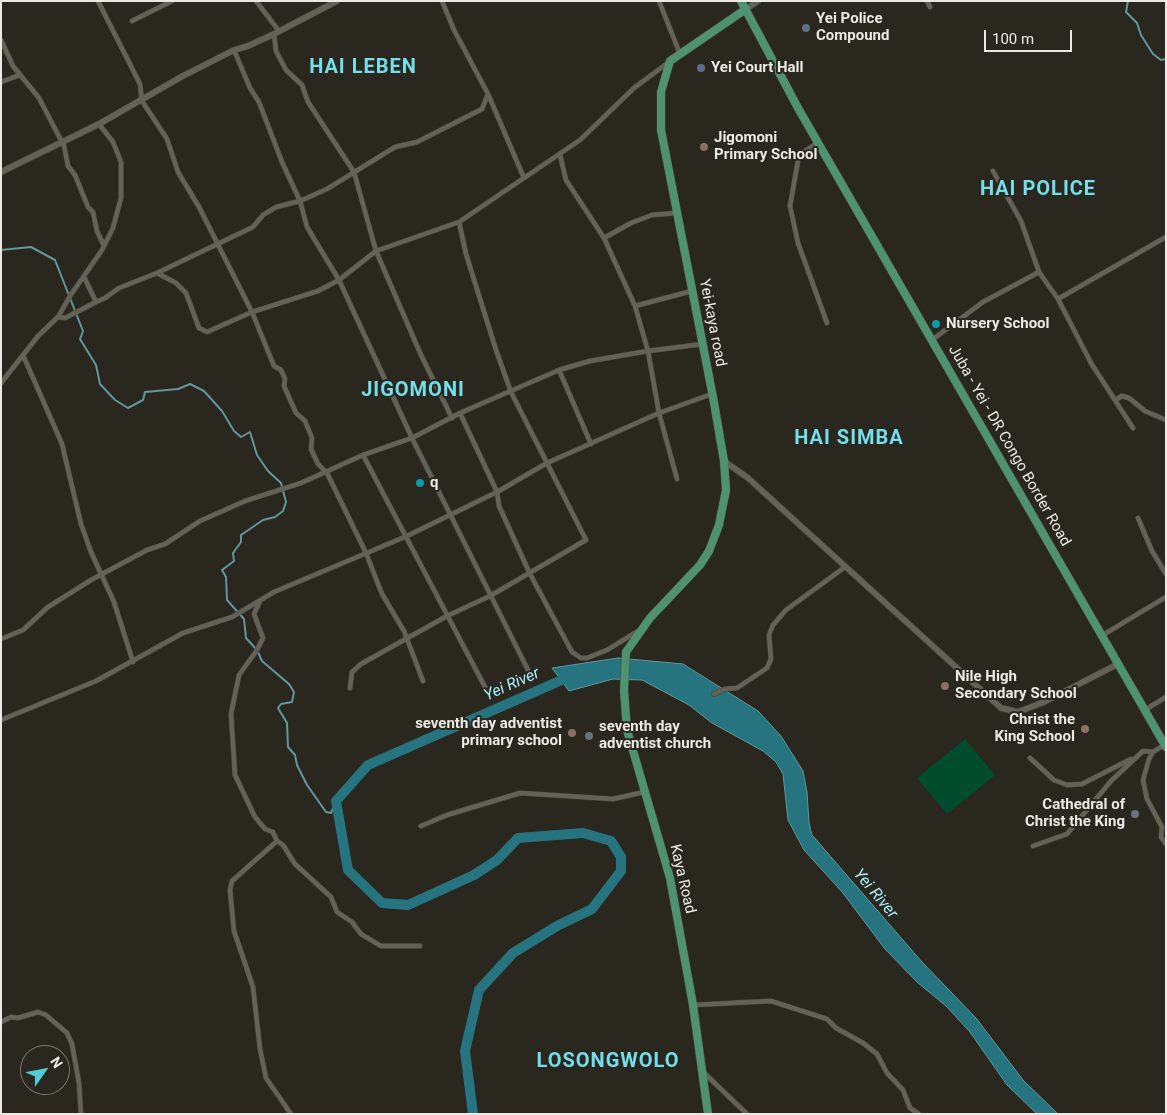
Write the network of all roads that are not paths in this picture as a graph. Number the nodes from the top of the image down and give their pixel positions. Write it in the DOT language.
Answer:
graph roads {
  1 [pos="98,1"];
  2 [pos="172,1"];
  3 [pos="256,1"];
  4 [pos="442,1"];
  5 [pos="658,1"];
  6 [pos="758,1"];
  7 [pos="927,1"];
  8 [pos="334,2"];
  9 [pos="744,5"];
  10 [pos="930,7"];
  11 [pos="132,21"];
  12 [pos="276,33"];
  13 [pos="1,40"];
  14 [pos="234,50"];
  15 [pos="680,54"];
  16 [pos="670,61"];
  17 [pos="20,76"];
  18 [pos="1,82"];
  19 [pos="488,94"];
  20 [pos="142,101"];
  21 [pos="99,124"];
  22 [pos="819,142"];
  23 [pos="62,143"];
  24 [pos="560,155"];
  25 [pos="993,171"];
  26 [pos="1,172"];
  27 [pos="354,172"];
  28 [pos="524,178"];
  29 [pos="300,201"];
  30 [pos="676,213"];
  31 [pos="459,222"];
  32 [pos="604,238"];
  33 [pos="1166,238"];
  34 [pos="217,244"];
  35 [pos="104,246"];
  36 [pos="376,251"];
  37 [pos="1039,272"];
  38 [pos="157,273"];
  39 [pos="84,277"];
  40 [pos="339,280"];
  41 [pos="692,291"];
  42 [pos="1058,299"];
  43 [pos="96,302"];
  44 [pos="635,306"];
  45 [pos="252,312"];
  46 [pos="58,317"];
  47 [pos="827,324"];
  48 [pos="932,340"];
  49 [pos="703,344"];
  50 [pos="648,351"];
  51 [pos="23,355"];
  52 [pos="559,370"];
  53 [pos="1,382"];
  54 [pos="512,392"];
  55 [pos="712,394"];
  56 [pos="1115,400"];
  57 [pos="460,413"];
  58 [pos="659,413"];
  59 [pos="452,418"];
  60 [pos="1166,420"];
  61 [pos="1133,428"];
  62 [pos="412,438"];
  63 [pos="591,444"];
  64 [pos="363,454"];
  65 [pos="724,461"];
  66 [pos="547,463"];
  67 [pos="327,472"];
  68 [pos="677,479"];
  69 [pos="497,492"];
  70 [pos="450,513"];
  71 [pos="1138,518"];
  72 [pos="407,536"];
  73 [pos="366,553"];
  74 [pos="844,567"];
  75 [pos="530,574"];
  76 [pos="1166,574"];
  77 [pos="102,576"];
  78 [pos="490,596"];
  79 [pos="1166,597"];
  80 [pos="260,601"];
  81 [pos="447,616"];
  82 [pos="641,629"];
  83 [pos="1103,635"];
  84 [pos="406,637"];
  85 [pos="1,640"];
  86 [pos="626,652"];
  87 [pos="133,662"];
  88 [pos="1118,664"];
  89 [pos="528,670"];
  90 [pos="423,681"];
  91 [pos="485,687"];
  92 [pos="350,688"];
  93 [pos="714,694"];
  94 [pos="1166,697"];
  95 [pos="1145,710"];
  96 [pos="1,720"];
  97 [pos="1165,746"];
  98 [pos="1153,752"];
  99 [pos="1137,756"];
  100 [pos="1030,758"];
  101 [pos="644,792"];
  102 [pos="422,826"];
  103 [pos="277,841"];
  104 [pos="1166,844"];
  105 [pos="1033,846"];
  106 [pos="420,946"];
  107 [pos="693,1006"];
  108 [pos="1,1022"];
  109 [pos="702,1071"];
  110 [pos="80,1114"];
  111 [pos="291,1114"];
  112 [pos="708,1114"];
  113 [pos="747,1114"];
  114 [pos="919,1114"];
  1 -- 20 [label="street"];
  2 -- 11 [label="street"];
  3 -- 12 [label="street"];
  4 -- 19 [label="street"];
  5 -- 15 [label="street"];
  6 -- 9 [label="street"];
  7 -- 10 [label="street"];
  8 -- 12 [label="street"];
  9 -- 15 [label="main road"];
  9 -- 22 [label="main road, Juba - Yei - DR Congo Border Road"];
  12 -- 14 [label="street"];
  12 -- 27 [label="street"];
  13 -- 17 [label="street"];
  14 -- 20 [label="street"];
  14 -- 29 [label="street"];
  15 -- 16 [label="main road"];
  16 -- 24 [label="street"];
  16 -- 30 [label="main road, Yei-kaya road"];
  17 -- 18 [label="street"];
  17 -- 23 [label="street"];
  19 -- 27 [label="street"];
  19 -- 28 [label="street"];
  20 -- 21 [label="street"];
  20 -- 34 [label="street"];
  21 -- 23 [label="street"];
  21 -- 35 [label="street"];
  22 -- 47 [label="street"];
  22 -- 48 [label="main road, Juba - Yei - DR Congo Border Road"];
  23 -- 26 [label="street"];
  23 -- 35 [label="street"];
  24 -- 28 [label="street"];
  24 -- 32 [label="street"];
  25 -- 37 [label="street"];
  27 -- 29 [label="street"];
  27 -- 36 [label="street"];
  28 -- 31 [label="street"];
  29 -- 34 [label="street"];
  29 -- 40 [label="street"];
  30 -- 32 [label="street"];
  30 -- 41 [label="main road, Yei-kaya road"];
  31 -- 36 [label="street"];
  31 -- 54 [label="street"];
  32 -- 44 [label="street"];
  33 -- 42 [label="street"];
  34 -- 38 [label="street"];
  34 -- 45 [label="street"];
  35 -- 39 [label="street"];
  36 -- 40 [label="street"];
  36 -- 59 [label="street"];
  37 -- 42 [label="street"];
  37 -- 48 [label="street"];
  38 -- 43 [label="street"];
  38 -- 45 [label="street"];
  39 -- 43 [label="street"];
  39 -- 46 [label="street"];
  40 -- 45 [label="street"];
  40 -- 62 [label="street"];
  41 -- 44 [label="street"];
  41 -- 49 [label="main road, Yei-kaya road"];
  42 -- 56 [label="street"];
  43 -- 46 [label="street"];
  44 -- 50 [label="street"];
  45 -- 67 [label="street"];
  46 -- 51 [label="street"];
  48 -- 83 [label="main road, Juba - Yei - DR Congo Border Road"];
  49 -- 50 [label="street"];
  49 -- 55 [label="main road, Yei-kaya road"];
  50 -- 52 [label="street"];
  50 -- 58 [label="street"];
  51 -- 53 [label="street"];
  51 -- 77 [label="street"];
  52 -- 54 [label="street"];
  52 -- 63 [label="street"];
  54 -- 57 [label="street"];
  54 -- 66 [label="street"];
  55 -- 58 [label="street"];
  55 -- 65 [label="main road, Yei-kaya road"];
  56 -- 60 [label="street"];
  56 -- 61 [label="street"];
  57 -- 59 [label="street"];
  57 -- 69 [label="street"];
  58 -- 63 [label="street"];
  58 -- 68 [label="street"];
  59 -- 62 [label="street"];
  62 -- 64 [label="street"];
  62 -- 70 [label="street"];
  63 -- 66 [label="street"];
  64 -- 67 [label="street"];
  64 -- 72 [label="street"];
  65 -- 74 [label="street"];
  65 -- 82 [label="main road, Yei-kaya road"];
  66 -- 69 [label="street"];
  66 -- 75 [label="street"];
  67 -- 73 [label="street"];
  67 -- 77 [label="street"];
  69 -- 70 [label="street"];
  69 -- 75 [label="street"];
  70 -- 72 [label="street"];
  70 -- 78 [label="street"];
  71 -- 76 [label="street"];
  72 -- 73 [label="street"];
  72 -- 81 [label="street"];
  73 -- 80 [label="street"];
  73 -- 84 [label="street"];
  74 -- 88 [label="street"];
  74 -- 93 [label="street"];
  75 -- 78 [label="street"];
  75 -- 82 [label="street"];
  77 -- 85 [label="street"];
  77 -- 87 [label="street"];
  78 -- 81 [label="street"];
  78 -- 89 [label="street"];
  79 -- 83 [label="street"];
  80 -- 87 [label="street"];
  80 -- 103 [label="street"];
  81 -- 84 [label="street"];
  81 -- 91 [label="street"];
  82 -- 86 [label="main road, Yei-kaya road"];
  83 -- 88 [label="main road, Juba - Yei - DR Congo Border Road"];
  84 -- 90 [label="street"];
  84 -- 92 [label="street"];
  86 -- 101 [label="main road, Kaya Road"];
  87 -- 96 [label="street"];
  88 -- 95 [label="main road, Juba - Yei - DR Congo Border Road"];
  94 -- 95 [label="street"];
  95 -- 97 [label="main road, Juba - Yei - DR Congo Border Road"];
  97 -- 98 [label="street"];
  98 -- 99 [label="street"];
  98 -- 104 [label="street"];
  99 -- 100 [label="street"];
  99 -- 105 [label="street"];
  101 -- 102 [label="street"];
  101 -- 107 [label="main road, Kaya Road"];
  103 -- 106 [label="street"];
  103 -- 111 [label="street"];
  107 -- 109 [label="main road, Kaya Road"];
  107 -- 114 [label="street"];
  108 -- 110 [label="street"];
  109 -- 112 [label="main road, Kaya Road"];
  109 -- 113 [label="street"];
}
